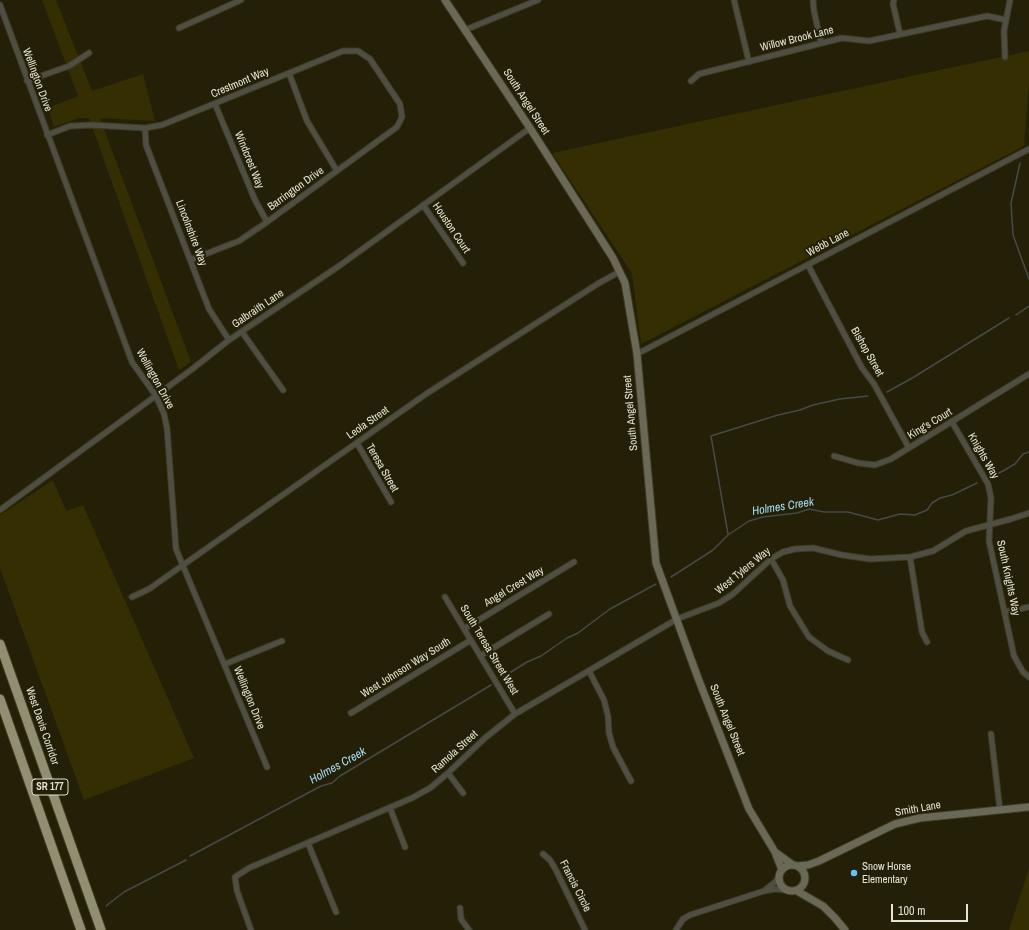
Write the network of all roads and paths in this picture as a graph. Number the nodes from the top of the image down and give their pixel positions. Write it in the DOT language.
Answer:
graph roads {
  1 [pos="241,0"];
  2 [pos="445,0"];
  3 [pos="538,0"];
  4 [pos="734,0"];
  5 [pos="813,0"];
  6 [pos="894,0"];
  7 [pos="1010,0"];
  8 [pos="0,5"];
  9 [pos="1006,20"];
  10 [pos="180,28"];
  11 [pos="465,30"];
  12 [pos="900,34"];
  13 [pos="821,43"];
  14 [pos="89,52"];
  15 [pos="1005,57"];
  16 [pos="749,62"];
  17 [pos="289,73"];
  18 [pos="27,81"];
  19 [pos="691,81"];
  20 [pos="215,104"];
  21 [pos="402,116"];
  22 [pos="145,128"];
  23 [pos="530,128"];
  24 [pos="47,135"];
  25 [pos="1029,149"];
  26 [pos="337,171"];
  27 [pos="423,205"];
  28 [pos="267,222"];
  29 [pos="190,260"];
  30 [pos="463,263"];
  31 [pos="808,265"];
  32 [pos="619,272"];
  33 [pos="242,332"];
  34 [pos="230,340"];
  35 [pos="637,354"];
  36 [pos="1029,374"];
  37 [pos="282,390"];
  38 [pos="156,396"];
  39 [pos="952,422"];
  40 [pos="356,443"];
  41 [pos="909,448"];
  42 [pos="834,456"];
  43 [pos="391,502"];
  44 [pos="0,510"];
  45 [pos="1029,513"];
  46 [pos="989,525"];
  47 [pos="910,558"];
  48 [pos="771,560"];
  49 [pos="574,562"];
  50 [pos="183,566"];
  51 [pos="132,597"];
  52 [pos="445,597"];
  53 [pos="1029,607"];
  54 [pos="1006,612"];
  55 [pos="549,614"];
  56 [pos="677,619"];
  57 [pos="464,629"];
  58 [pos="470,640"];
  59 [pos="282,641"];
  60 [pos="927,642"];
  61 [pos="0,644"];
  62 [pos="480,656"];
  63 [pos="848,660"];
  64 [pos="225,664"];
  65 [pos="589,671"];
  66 [pos="1029,677"];
  67 [pos="0,698"];
  68 [pos="351,713"];
  69 [pos="515,714"];
  70 [pos="991,734"];
  71 [pos="267,766"];
  72 [pos="448,773"];
  73 [pos="631,781"];
  74 [pos="463,793"];
  75 [pos="1029,807"];
  76 [pos="390,808"];
  77 [pos="1000,810"];
  78 [pos="308,843"];
  79 [pos="405,847"];
  80 [pos="775,852"];
  81 [pos="543,854"];
  82 [pos="820,861"];
  83 [pos="795,866"];
  84 [pos="780,873"];
  85 [pos="805,881"];
  86 [pos="764,890"];
  87 [pos="786,890"];
  88 [pos="797,890"];
  89 [pos="816,901"];
  90 [pos="460,908"];
  91 [pos="336,912"];
  92 [pos="81,930"];
  93 [pos="101,930"];
  94 [pos="251,930"];
  95 [pos="469,930"];
  96 [pos="585,930"];
  97 [pos="676,930"];
  98 [pos="845,930"];
  1 -- 10 [label="street"];
  2 -- 11 [label="street, South Angel Street"];
  3 -- 11 [label="street"];
  4 -- 16 [label="street"];
  5 -- 13 [label="street"];
  6 -- 12 [label="street"];
  7 -- 9 [label="street"];
  8 -- 18 [label="street, Wellington Drive"];
  9 -- 12 [label="street, Willow Brook Lane"];
  9 -- 15 [label="street"];
  11 -- 23 [label="street, South Angel Street"];
  12 -- 13 [label="street, Willow Brook Lane"];
  13 -- 16 [label="street, Willow Brook Lane"];
  14 -- 18 [label="street"];
  16 -- 19 [label="street, Willow Brook Lane"];
  17 -- 20 [label="street, Crestmont Way"];
  17 -- 21 [label="street, Crestmont Way"];
  17 -- 26 [label="street"];
  18 -- 24 [label="street, Wellington Drive"];
  20 -- 22 [label="street, Crestmont Way"];
  20 -- 28 [label="street, Windcrest Way"];
  21 -- 26 [label="street, Barrington Drive"];
  22 -- 24 [label="street, Crestmont Way"];
  22 -- 29 [label="street, Lincolnshire Way"];
  23 -- 27 [label="street, Galbraith Lane"];
  23 -- 32 [label="street, South Angel Street"];
  24 -- 38 [label="street, Wellington Drive"];
  25 -- 31 [label="street, Webb Lane"];
  26 -- 28 [label="street, Barrington Drive"];
  27 -- 30 [label="street, Houston Court"];
  27 -- 33 [label="street, Galbraith Lane"];
  28 -- 29 [label="street, Barrington Drive"];
  29 -- 34 [label="street, Lincolnshire Way"];
  31 -- 35 [label="street, Webb Lane"];
  31 -- 41 [label="street, Bishop Street"];
  32 -- 35 [label="street, South Angel Street"];
  32 -- 40 [label="street, Leola Street"];
  33 -- 34 [label="street, Galbraith Lane"];
  33 -- 37 [label="street"];
  34 -- 38 [label="street, Galbraith Lane"];
  35 -- 56 [label="street, South Angel Street"];
  36 -- 39 [label="street, King's Court"];
  38 -- 44 [label="street, Galbraith Lane"];
  38 -- 50 [label="street, Wellington Drive"];
  39 -- 41 [label="street, King's Court"];
  39 -- 46 [label="street, Knights Way"];
  40 -- 43 [label="street, Teresa Street"];
  40 -- 50 [label="street, Leola Street"];
  41 -- 42 [label="street, King's Court"];
  45 -- 46 [label="street, West Tylers Way"];
  46 -- 47 [label="street, West Tylers Way"];
  46 -- 54 [label="street, South Knights Way"];
  47 -- 48 [label="street, West Tylers Way"];
  47 -- 60 [label="street"];
  48 -- 56 [label="street, West Tylers Way"];
  48 -- 63 [label="street"];
  49 -- 57 [label="street, Angel Crest Way"];
  50 -- 51 [label="street, Leola Street"];
  50 -- 64 [label="street, Wellington Drive"];
  52 -- 57 [label="street, South Teresa Street West"];
  53 -- 54 [label="street"];
  54 -- 66 [label="street, South Knights Way"];
  55 -- 62 [label="street"];
  56 -- 65 [label="street, Ramola Street"];
  56 -- 80 [label="street, South Angel Street"];
  57 -- 58 [label="street, South Teresa Street West"];
  58 -- 62 [label="street, South Teresa Street West"];
  58 -- 68 [label="street, West Johnson Way South"];
  59 -- 64 [label="street"];
  61 -- 93 [label="highway, West Davis Corridor / SR 177"];
  62 -- 69 [label="street, South Teresa Street West"];
  64 -- 71 [label="street, Wellington Drive"];
  65 -- 69 [label="street, Ramola Street"];
  65 -- 73 [label="street"];
  67 -- 92 [label="highway, SR 177"];
  69 -- 72 [label="street, Ramola Street"];
  70 -- 77 [label="street"];
  72 -- 74 [label="street"];
  72 -- 76 [label="street, Ramola Street"];
  75 -- 77 [label="street, Smith Lane"];
  76 -- 78 [label="street, Ramola Street"];
  76 -- 79 [label="street"];
  77 -- 82 [label="street, Smith Lane"];
  78 -- 91 [label="street"];
  78 -- 94 [label="street, Ramola Street"];
  80 -- 83 [label="street, South Angel Street"];
  80 -- 84 [label="street, South Angel Street"];
  81 -- 96 [label="street, Francis Circle"];
  82 -- 83 [label="street, Smith Lane"];
  82 -- 85 [label="street, Smith Lane"];
  83 -- 84 [label="street"];
  83 -- 85 [label="street"];
  84 -- 86 [label="street"];
  84 -- 87 [label="street"];
  85 -- 88 [label="street"];
  85 -- 89 [label="street"];
  86 -- 87 [label="street"];
  86 -- 97 [label="street"];
  87 -- 88 [label="street"];
  88 -- 89 [label="street"];
  89 -- 98 [label="street"];
  90 -- 95 [label="street"];
}
